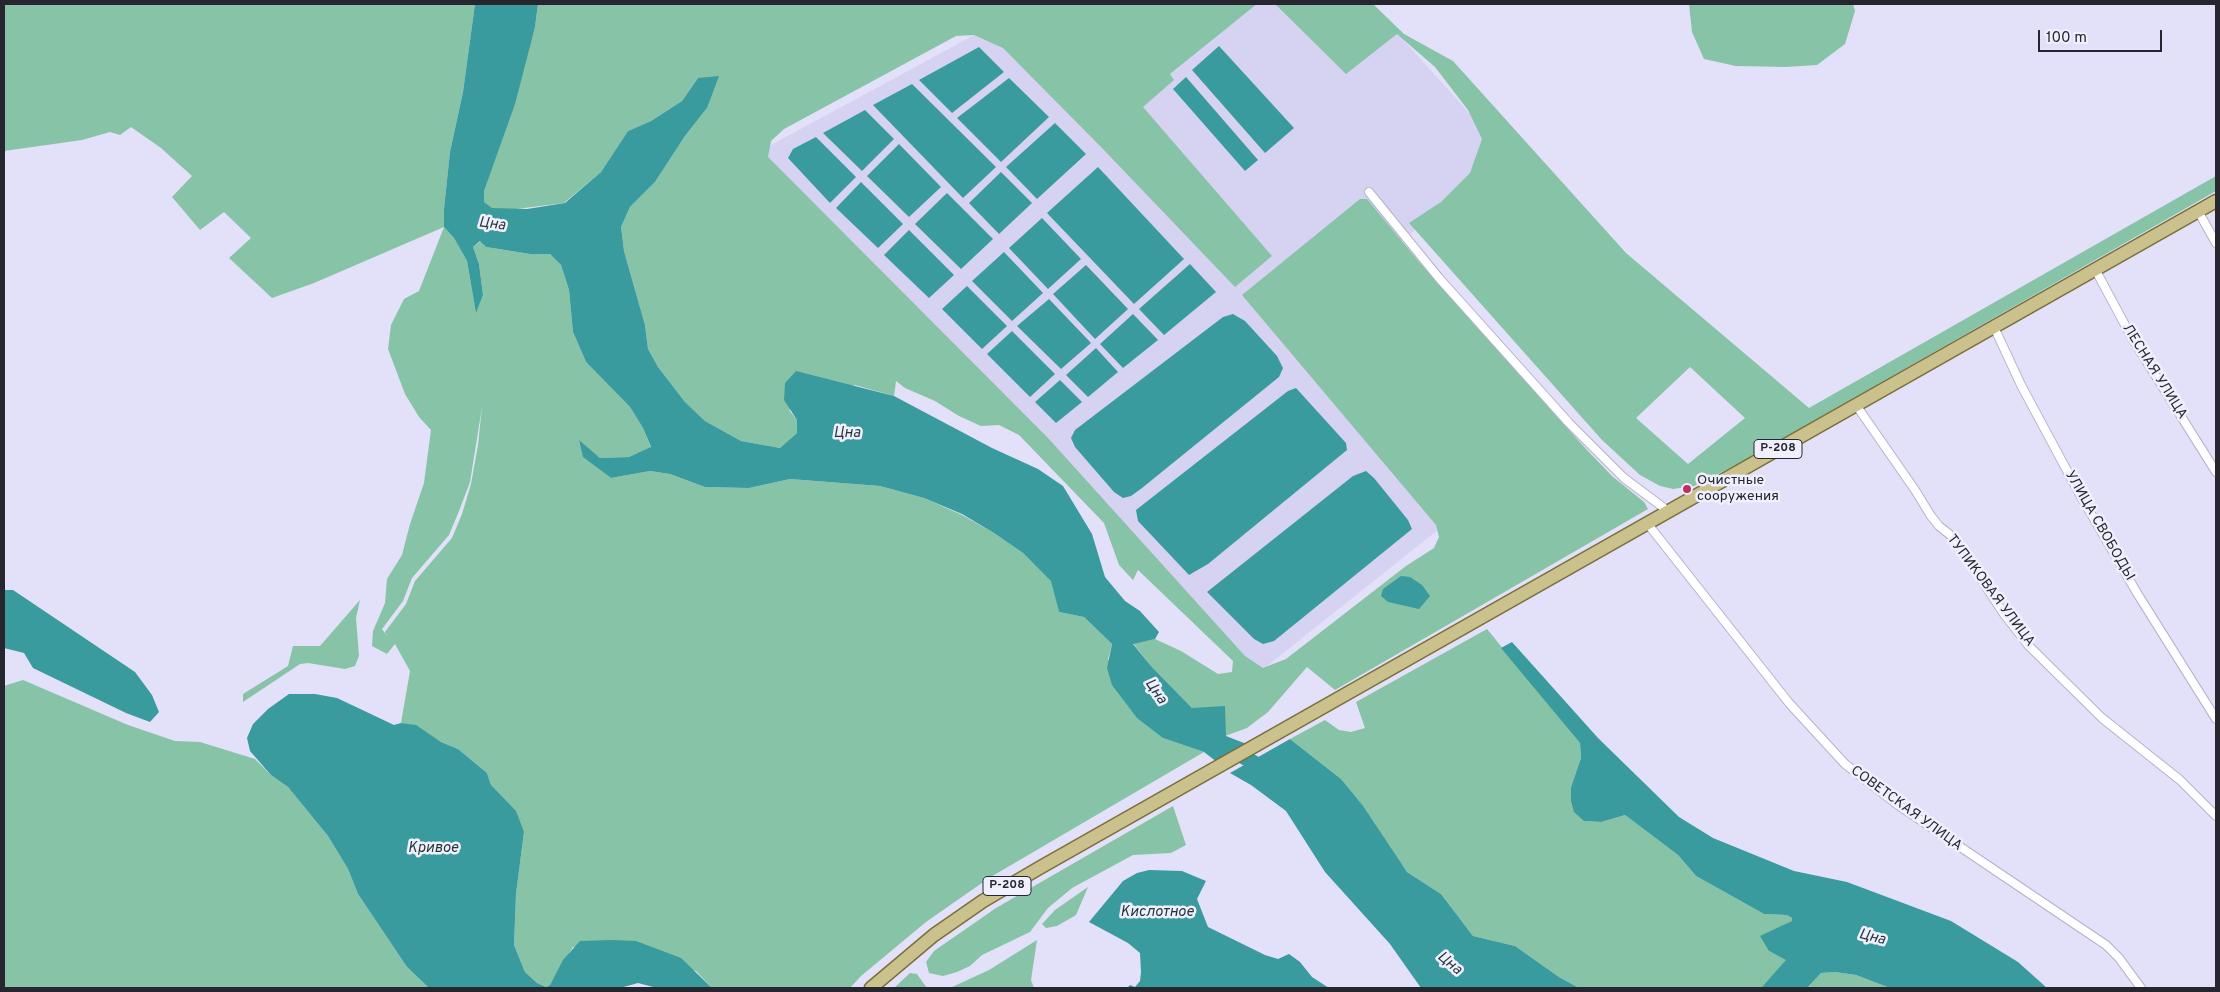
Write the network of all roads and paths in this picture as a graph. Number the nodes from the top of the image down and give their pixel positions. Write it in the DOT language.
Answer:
graph roads {
  1 [pos="1369,192"];
  2 [pos="2216,201"];
  3 [pos="2198,211"];
  4 [pos="2216,243"];
  5 [pos="2095,269"];
  6 [pos="1994,327"];
  7 [pos="1856,405"];
  8 [pos="2216,472"];
  9 [pos="1668,511"];
  10 [pos="1647,523"];
  11 [pos="2216,718"];
  12 [pos="2215,812"];
  13 [pos="871,988"];
  14 [pos="2141,988"];
  1 -- 9 [label="street"];
  2 -- 3 [label="main road, Р-208"];
  3 -- 4 [label="street"];
  3 -- 5 [label="main road, Р-208"];
  5 -- 6 [label="main road, Р-208"];
  5 -- 8 [label="street, ЛЕСНАЯ УЛИЦА"];
  6 -- 7 [label="main road, Р-208"];
  6 -- 11 [label="street, УЛИЦА СВОБОДЫ"];
  7 -- 9 [label="main road, Р-208"];
  7 -- 12 [label="street, ТУПИКОВАЯ УЛИЦА"];
  9 -- 10 [label="main road, Р-208"];
  10 -- 13 [label="main road, Р-208"];
  10 -- 14 [label="street, СОВЕТСКАЯ УЛИЦА"];
}
